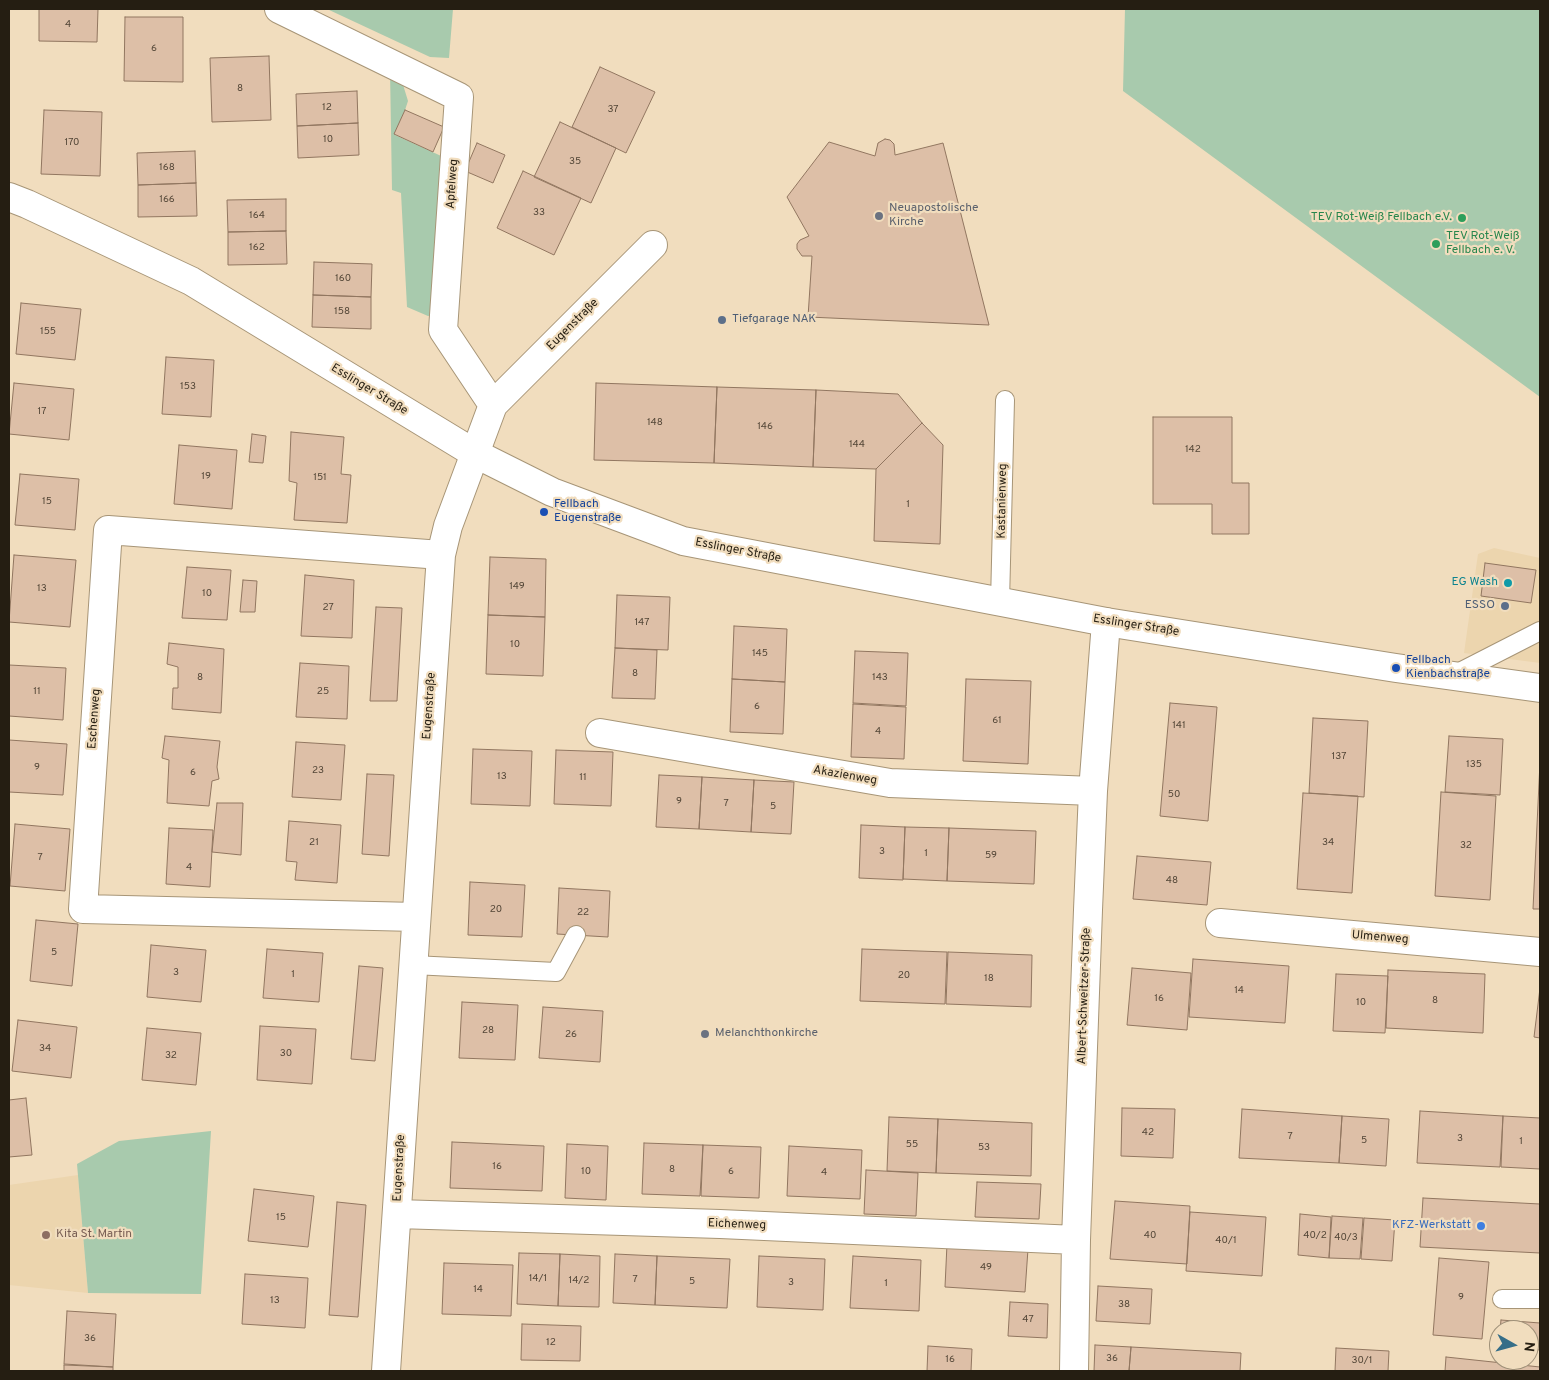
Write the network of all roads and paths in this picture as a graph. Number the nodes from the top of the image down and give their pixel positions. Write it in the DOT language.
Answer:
graph roads {
  1 [pos="278,9"];
  2 [pos="9,197"];
  3 [pos="653,245"];
  4 [pos="1005,400"];
  5 [pos="493,405"];
  6 [pos="474,453"];
  7 [pos="441,555"];
  8 [pos="1000,602"];
  9 [pos="1106,622"];
  10 [pos="1540,632"];
  11 [pos="1454,676"];
  12 [pos="1540,688"];
  13 [pos="600,733"];
  14 [pos="1093,791"];
  15 [pos="416,917"];
  16 [pos="1220,923"];
  17 [pos="576,936"];
  18 [pos="1540,952"];
  19 [pos="413,965"];
  20 [pos="397,1214"];
  21 [pos="1076,1240"];
  22 [pos="1502,1299"];
  23 [pos="1540,1299"];
  24 [pos="386,1371"];
  25 [pos="1074,1371"];
  1 -- 5 [label="street, Apfelweg"];
  2 -- 6 [label="street, Esslinger Straße"];
  3 -- 5 [label="street, Eugenstraße"];
  4 -- 8 [label="lane, Kastanienweg"];
  5 -- 6 [label="street"];
  6 -- 7 [label="street, Eugenstraße"];
  6 -- 8 [label="street, Esslinger Straße"];
  7 -- 15 [label="street, Eugenstraße"];
  7 -- 15 [label="street, Eschenweg"];
  8 -- 9 [label="street, Esslinger Straße"];
  9 -- 11 [label="street, Esslinger Straße"];
  9 -- 14 [label="street, Albert-Schweitzer-Straße"];
  10 -- 11 [label="lane"];
  11 -- 12 [label="street, Esslinger Straße"];
  13 -- 14 [label="street, Akazienweg"];
  14 -- 21 [label="street, Albert-Schweitzer-Straße"];
  15 -- 19 [label="street, Eugenstraße"];
  16 -- 18 [label="street, Ulmenweg"];
  17 -- 19 [label="lane"];
  19 -- 20 [label="street, Eugenstraße"];
  20 -- 21 [label="street, Eichenweg"];
  20 -- 24 [label="street, Eugenstraße"];
  21 -- 25 [label="street, Albert-Schweitzer-Straße"];
  22 -- 23 [label="lane"];
}
